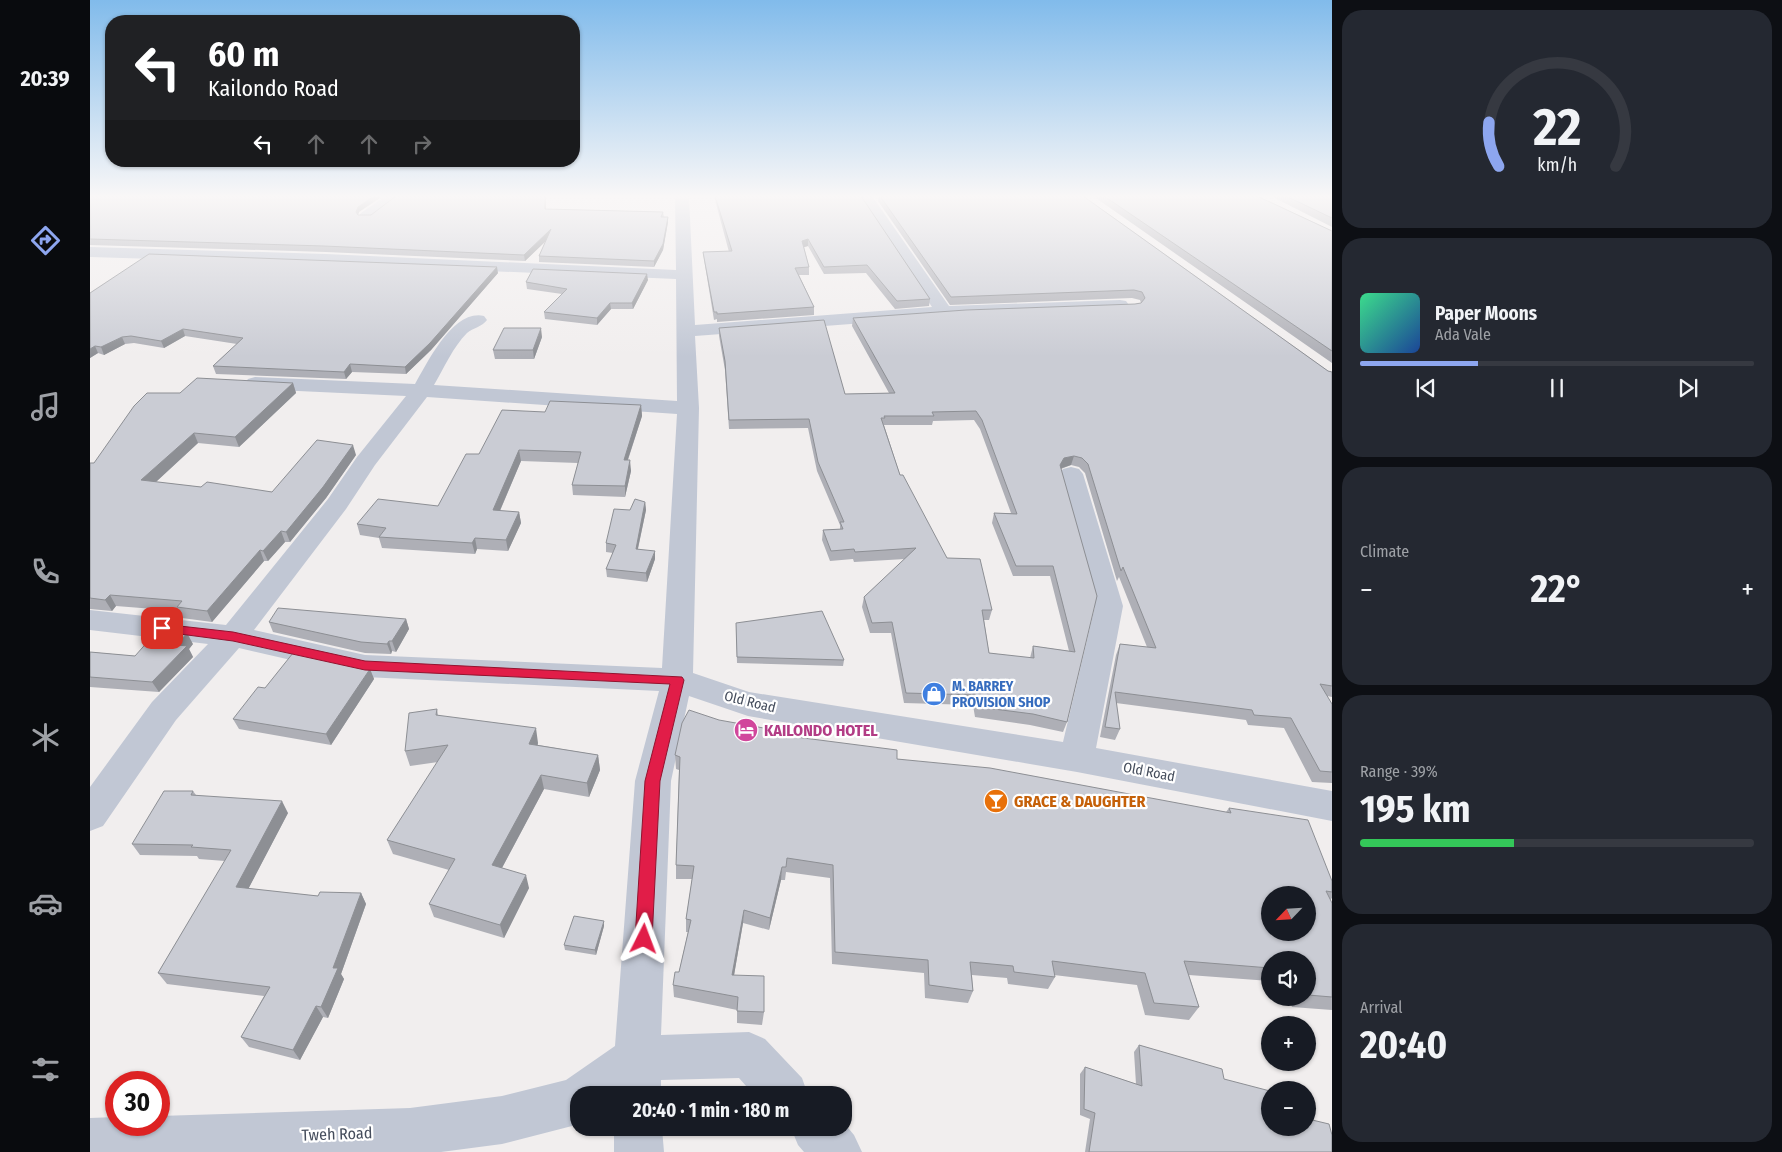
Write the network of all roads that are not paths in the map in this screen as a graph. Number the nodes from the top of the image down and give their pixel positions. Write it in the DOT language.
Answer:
graph roads {
  1 [pos="683,250"];
  2 [pos="901,250"];
  3 [pos="90,252"];
  4 [pos="117,254"];
  5 [pos="90,269"];
  6 [pos="684,275"];
  7 [pos="1132,305"];
  8 [pos="943,311"];
  9 [pos="478,320"];
  10 [pos="685,331"];
  11 [pos="236,382"];
  12 [pos="421,390"];
  13 [pos="688,408"];
  14 [pos="1071,474"];
  15 [pos="90,620"];
  16 [pos="233,636"];
  17 [pos="677,680"];
  18 [pos="1077,758"];
  19 [pos="1332,806"];
  20 [pos="90,815"];
  21 [pos="637,1076"];
  22 [pos="609,1086"];
  23 [pos="777,1086"];
  24 [pos="570,1103"];
  25 [pos="638,1136"];
  26 [pos="822,1136"];
  27 [pos="90,1142"];
  28 [pos="639,1152"];
  29 [pos="837,1152"];
  1 -- 6 [label="street"];
  2 -- 8 [label="street"];
  3 -- 4 [label="street"];
  4 -- 5 [label="street"];
  4 -- 6 [label="street"];
  6 -- 10 [label="street"];
  7 -- 8 [label="street"];
  8 -- 10 [label="street"];
  9 -- 12 [label="street"];
  10 -- 13 [label="street"];
  11 -- 12 [label="street"];
  12 -- 13 [label="street"];
  12 -- 16 [label="street"];
  13 -- 17 [label="street"];
  14 -- 18 [label="street"];
  15 -- 16 [label="street, Old Road"];
  16 -- 17 [label="street, Old Road"];
  16 -- 20 [label="street"];
  17 -- 18 [label="street, Old Road"];
  17 -- 21 [label="street"];
  18 -- 19 [label="street, Old Road"];
  21 -- 22 [label="street"];
  21 -- 23 [label="street"];
  24 -- 27 [label="street, Tweh Road"];
  25 -- 28 [label="street"];
  26 -- 29 [label="street"];
}
